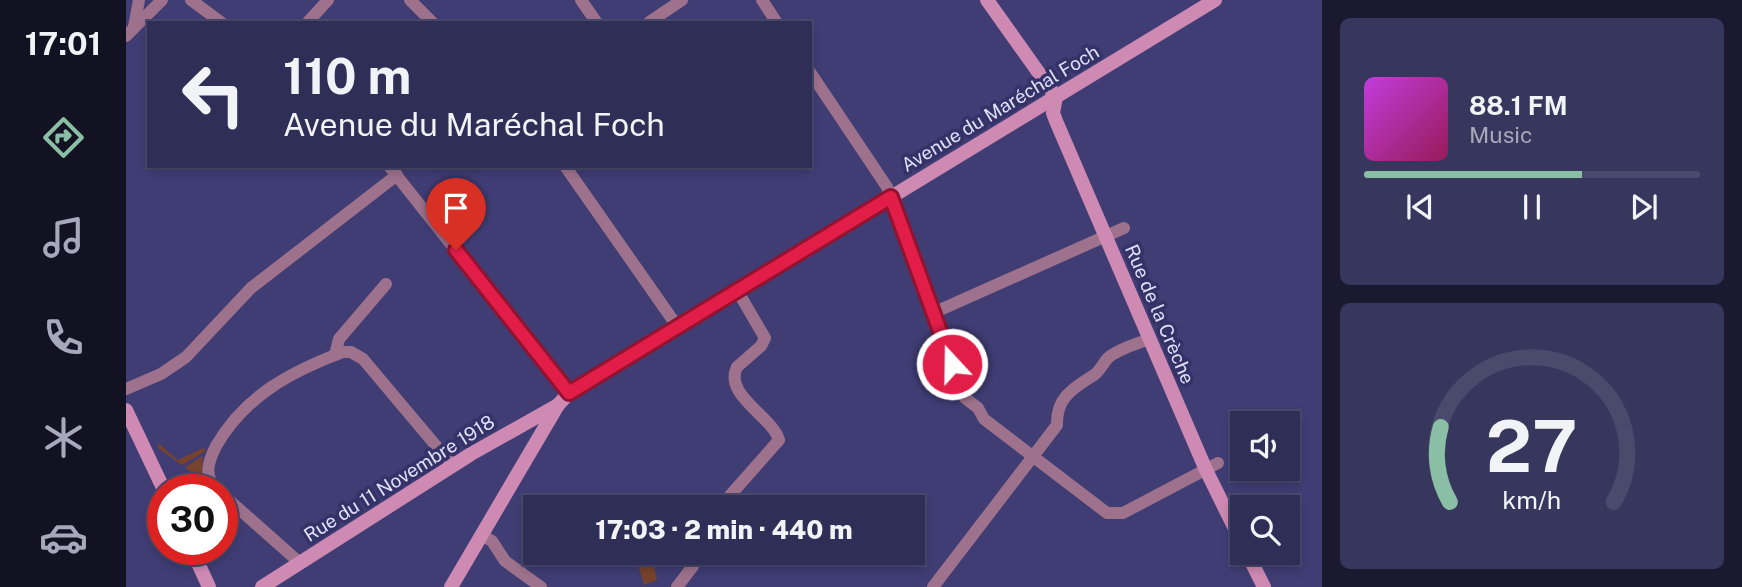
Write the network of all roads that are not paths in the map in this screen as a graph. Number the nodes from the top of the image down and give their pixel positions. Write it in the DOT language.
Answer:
graph roads {
  1 [pos="138,0"];
  2 [pos="162,0"];
  3 [pos="191,0"];
  4 [pos="328,0"];
  5 [pos="410,0"];
  6 [pos="581,0"];
  7 [pos="682,0"];
  8 [pos="762,0"];
  9 [pos="987,0"];
  10 [pos="1215,0"];
  11 [pos="219,21"];
  12 [pos="309,21"];
  13 [pos="430,21"];
  14 [pos="596,21"];
  15 [pos="651,21"];
  16 [pos="776,21"];
  17 [pos="130,32"];
  18 [pos="812,75"];
  19 [pos="1056,97"];
  20 [pos="566,168"];
  21 [pos="393,171"];
  22 [pos="891,197"];
  23 [pos="1116,231"];
  24 [pos="386,284"];
  25 [pos="737,290"];
  26 [pos="933,313"];
  27 [pos="677,326"];
  28 [pos="1149,339"];
  29 [pos="335,355"];
  30 [pos="126,389"];
  31 [pos="569,393"];
  32 [pos="558,404"];
  33 [pos="126,410"];
  34 [pos="1033,458"];
  35 [pos="453,466"];
  36 [pos="1212,466"];
  37 [pos="156,474"];
  38 [pos="209,474"];
  39 [pos="730,495"];
  40 [pos="238,508"];
  41 [pos="1230,512"];
  42 [pos="481,535"];
  43 [pos="300,563"];
  44 [pos="199,565"];
  45 [pos="692,565"];
  46 [pos="1253,565"];
  47 [pos="209,587"];
  48 [pos="262,587"];
  49 [pos="451,587"];
  50 [pos="541,587"];
  51 [pos="677,587"];
  52 [pos="933,587"];
  53 [pos="1264,587"];
  1 -- 17 [label="street"];
  2 -- 17 [label="street"];
  3 -- 11 [label="street"];
  4 -- 12 [label="street"];
  5 -- 13 [label="street"];
  6 -- 14 [label="street"];
  7 -- 15 [label="street"];
  8 -- 16 [label="street"];
  9 -- 19 [label="street"];
  10 -- 19 [label="street, Avenue du Maréchal Foch"];
  18 -- 22 [label="street"];
  19 -- 22 [label="street, Avenue du Maréchal Foch"];
  19 -- 23 [label="street, Rue de la Crèche"];
  20 -- 27 [label="street"];
  21 -- 30 [label="street"];
  21 -- 31 [label="street"];
  22 -- 25 [label="street, Avenue du Maréchal Foch"];
  22 -- 26 [label="street"];
  23 -- 26 [label="street"];
  23 -- 28 [label="street, Rue de la Crèche"];
  24 -- 29 [label="street"];
  25 -- 27 [label="street, Avenue du Maréchal Foch"];
  25 -- 39 [label="street"];
  26 -- 34 [label="street"];
  27 -- 31 [label="street, Avenue du Maréchal Foch"];
  28 -- 34 [label="street"];
  28 -- 36 [label="street, Rue de la Crèche"];
  29 -- 35 [label="street"];
  29 -- 38 [label="street"];
  31 -- 32 [label="street, Avenue du Maréchal Foch"];
  32 -- 35 [label="street, Rue du 11 Novembre 1918"];
  32 -- 42 [label="street, Avenue du Maréchal Foch"];
  33 -- 37 [label="street"];
  34 -- 36 [label="street"];
  34 -- 52 [label="street"];
  35 -- 43 [label="street, Rue du 11 Novembre 1918"];
  36 -- 41 [label="street, Rue de la Crèche"];
  40 -- 43 [label="street"];
  42 -- 49 [label="street, Avenue du Maréchal Foch"];
  42 -- 50 [label="street"];
  43 -- 48 [label="street, Rue du 11 Novembre 1918"];
  44 -- 47 [label="street"];
  45 -- 51 [label="street"];
  46 -- 53 [label="street"];
}
